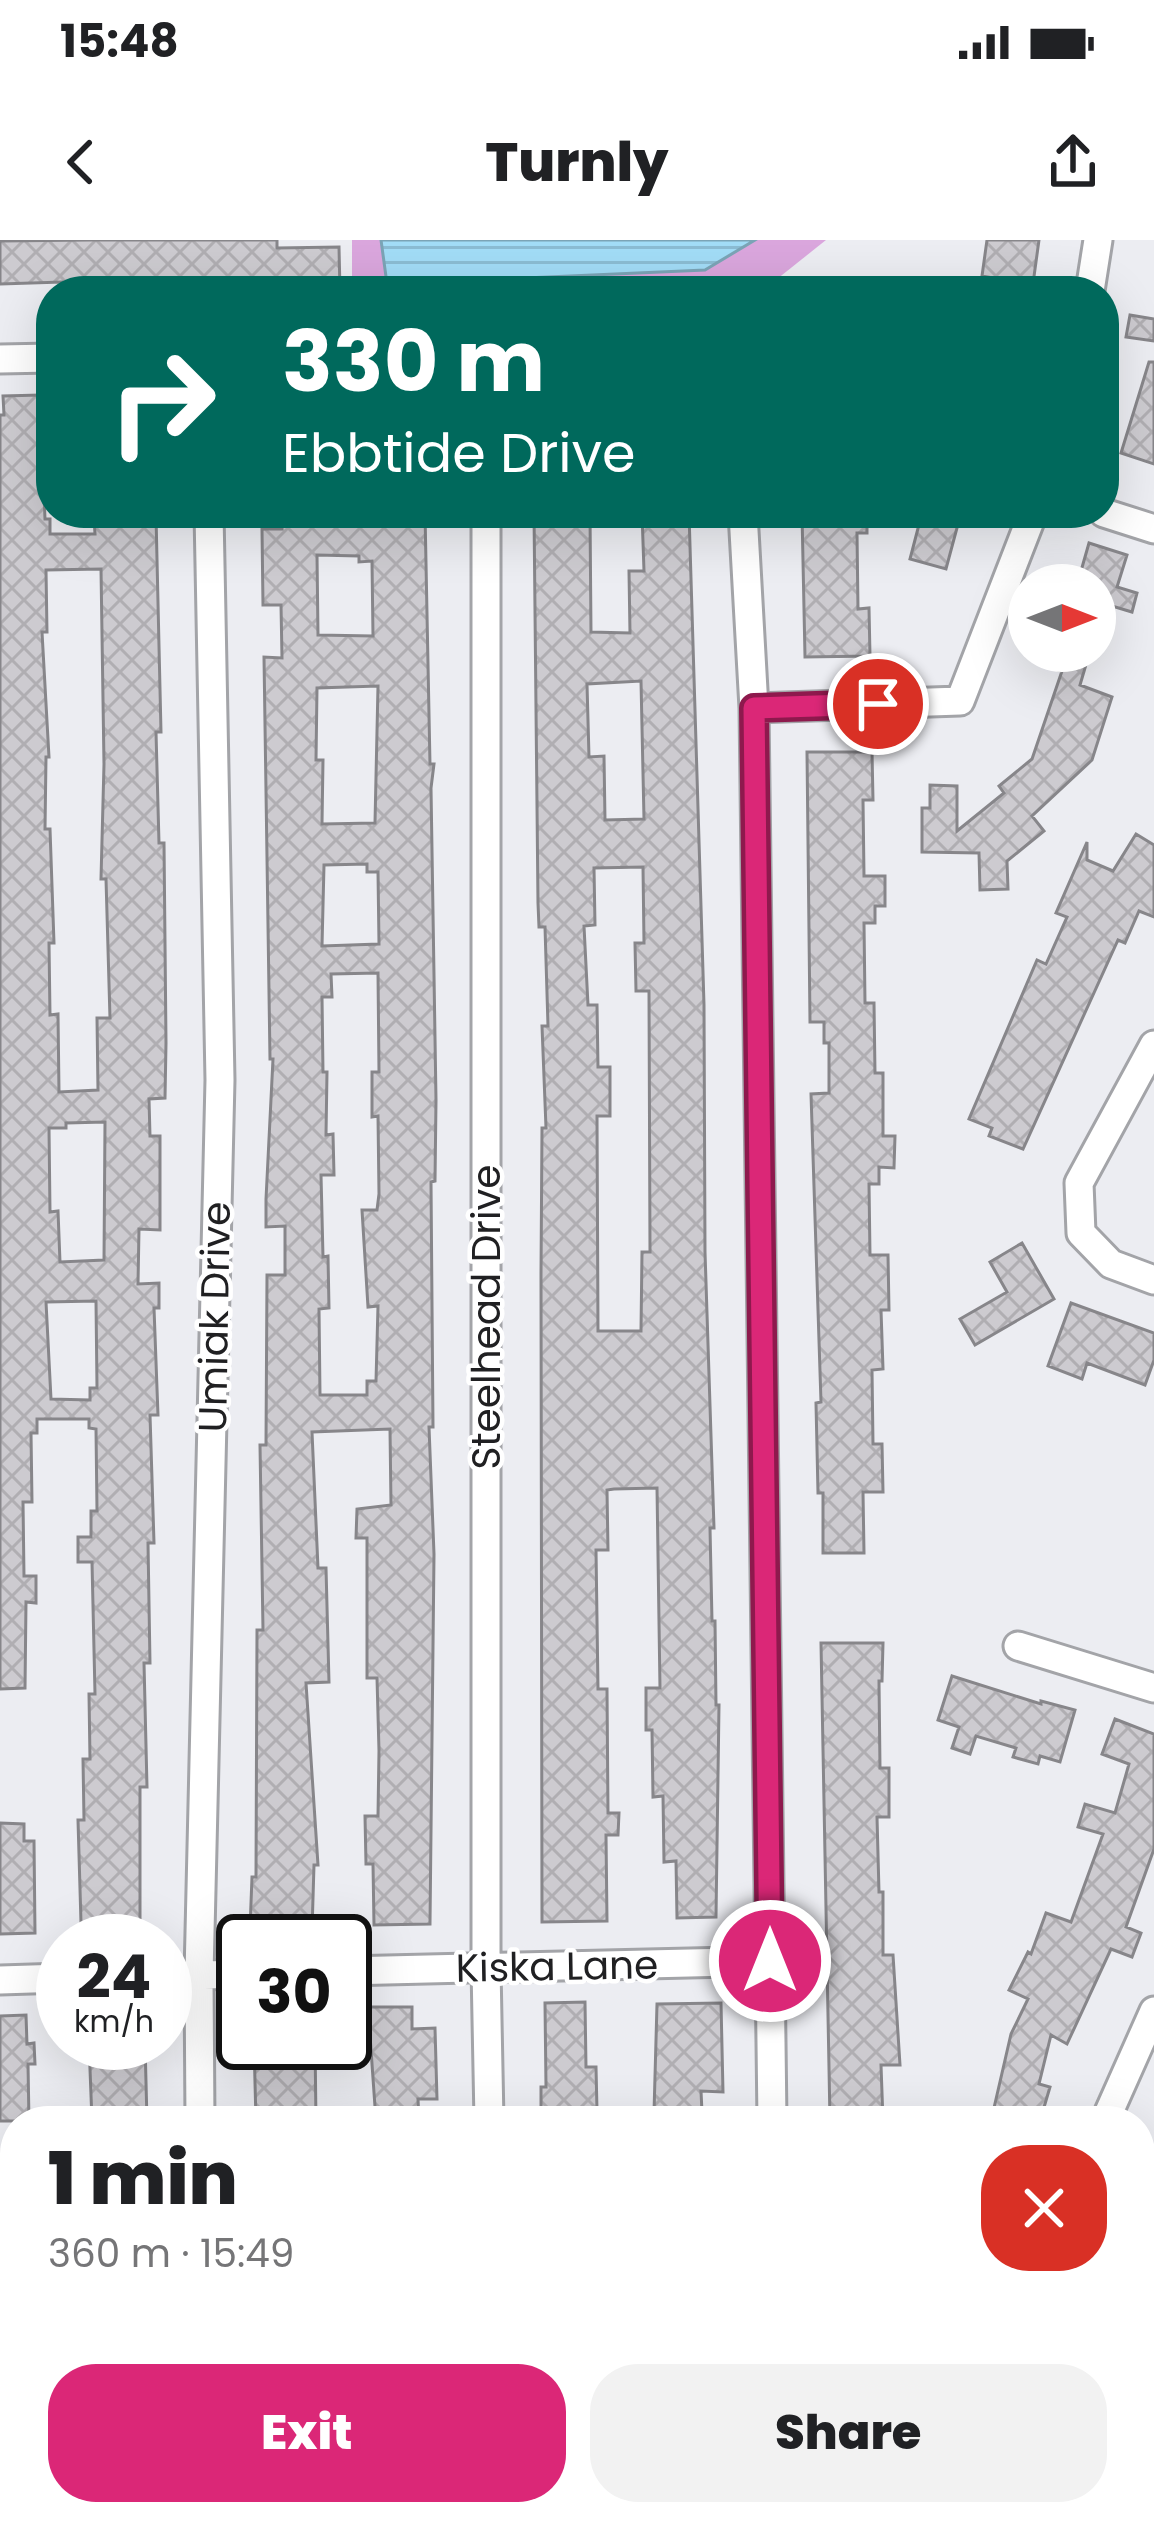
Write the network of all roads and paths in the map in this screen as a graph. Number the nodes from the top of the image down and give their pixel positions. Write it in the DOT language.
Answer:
graph roads {
  1 [pos="1098,240"];
  2 [pos="1092,276"];
  3 [pos="36,358"];
  4 [pos="0,359"];
  5 [pos="1119,518"];
  6 [pos="209,528"];
  7 [pos="486,528"];
  8 [pos="744,528"];
  9 [pos="1027,528"];
  10 [pos="1154,529"];
  11 [pos="754,708"];
  12 [pos="1154,1045"];
  13 [pos="1154,1280"];
  14 [pos="1018,1646"];
  15 [pos="1154,1688"];
  16 [pos="770,1961"];
  17 [pos="486,1968"];
  18 [pos="372,1971"];
  19 [pos="192,1975"];
  20 [pos="199,1975"];
  21 [pos="216,1975"];
  22 [pos="36,1979"];
  23 [pos="0,1980"];
  24 [pos="1154,2011"];
  25 [pos="200,2106"];
  26 [pos="489,2106"];
  27 [pos="772,2106"];
  28 [pos="1112,2106"];
  1 -- 2 [label="street"];
  3 -- 4 [label="street"];
  5 -- 10 [label="street"];
  6 -- 20 [label="street, Umiak Drive"];
  7 -- 17 [label="street, Steelhead Drive"];
  8 -- 11 [label="street"];
  9 -- 11 [label="street"];
  11 -- 16 [label="street"];
  12 -- 13 [label="street"];
  14 -- 15 [label="street"];
  16 -- 17 [label="street, Kiska Lane"];
  16 -- 27 [label="street"];
  17 -- 18 [label="street, Kiska Lane"];
  17 -- 26 [label="street, Steelhead Drive"];
  19 -- 20 [label="street"];
  20 -- 21 [label="street"];
  20 -- 25 [label="street, Umiak Drive"];
  22 -- 23 [label="street"];
  24 -- 28 [label="street"];
}
